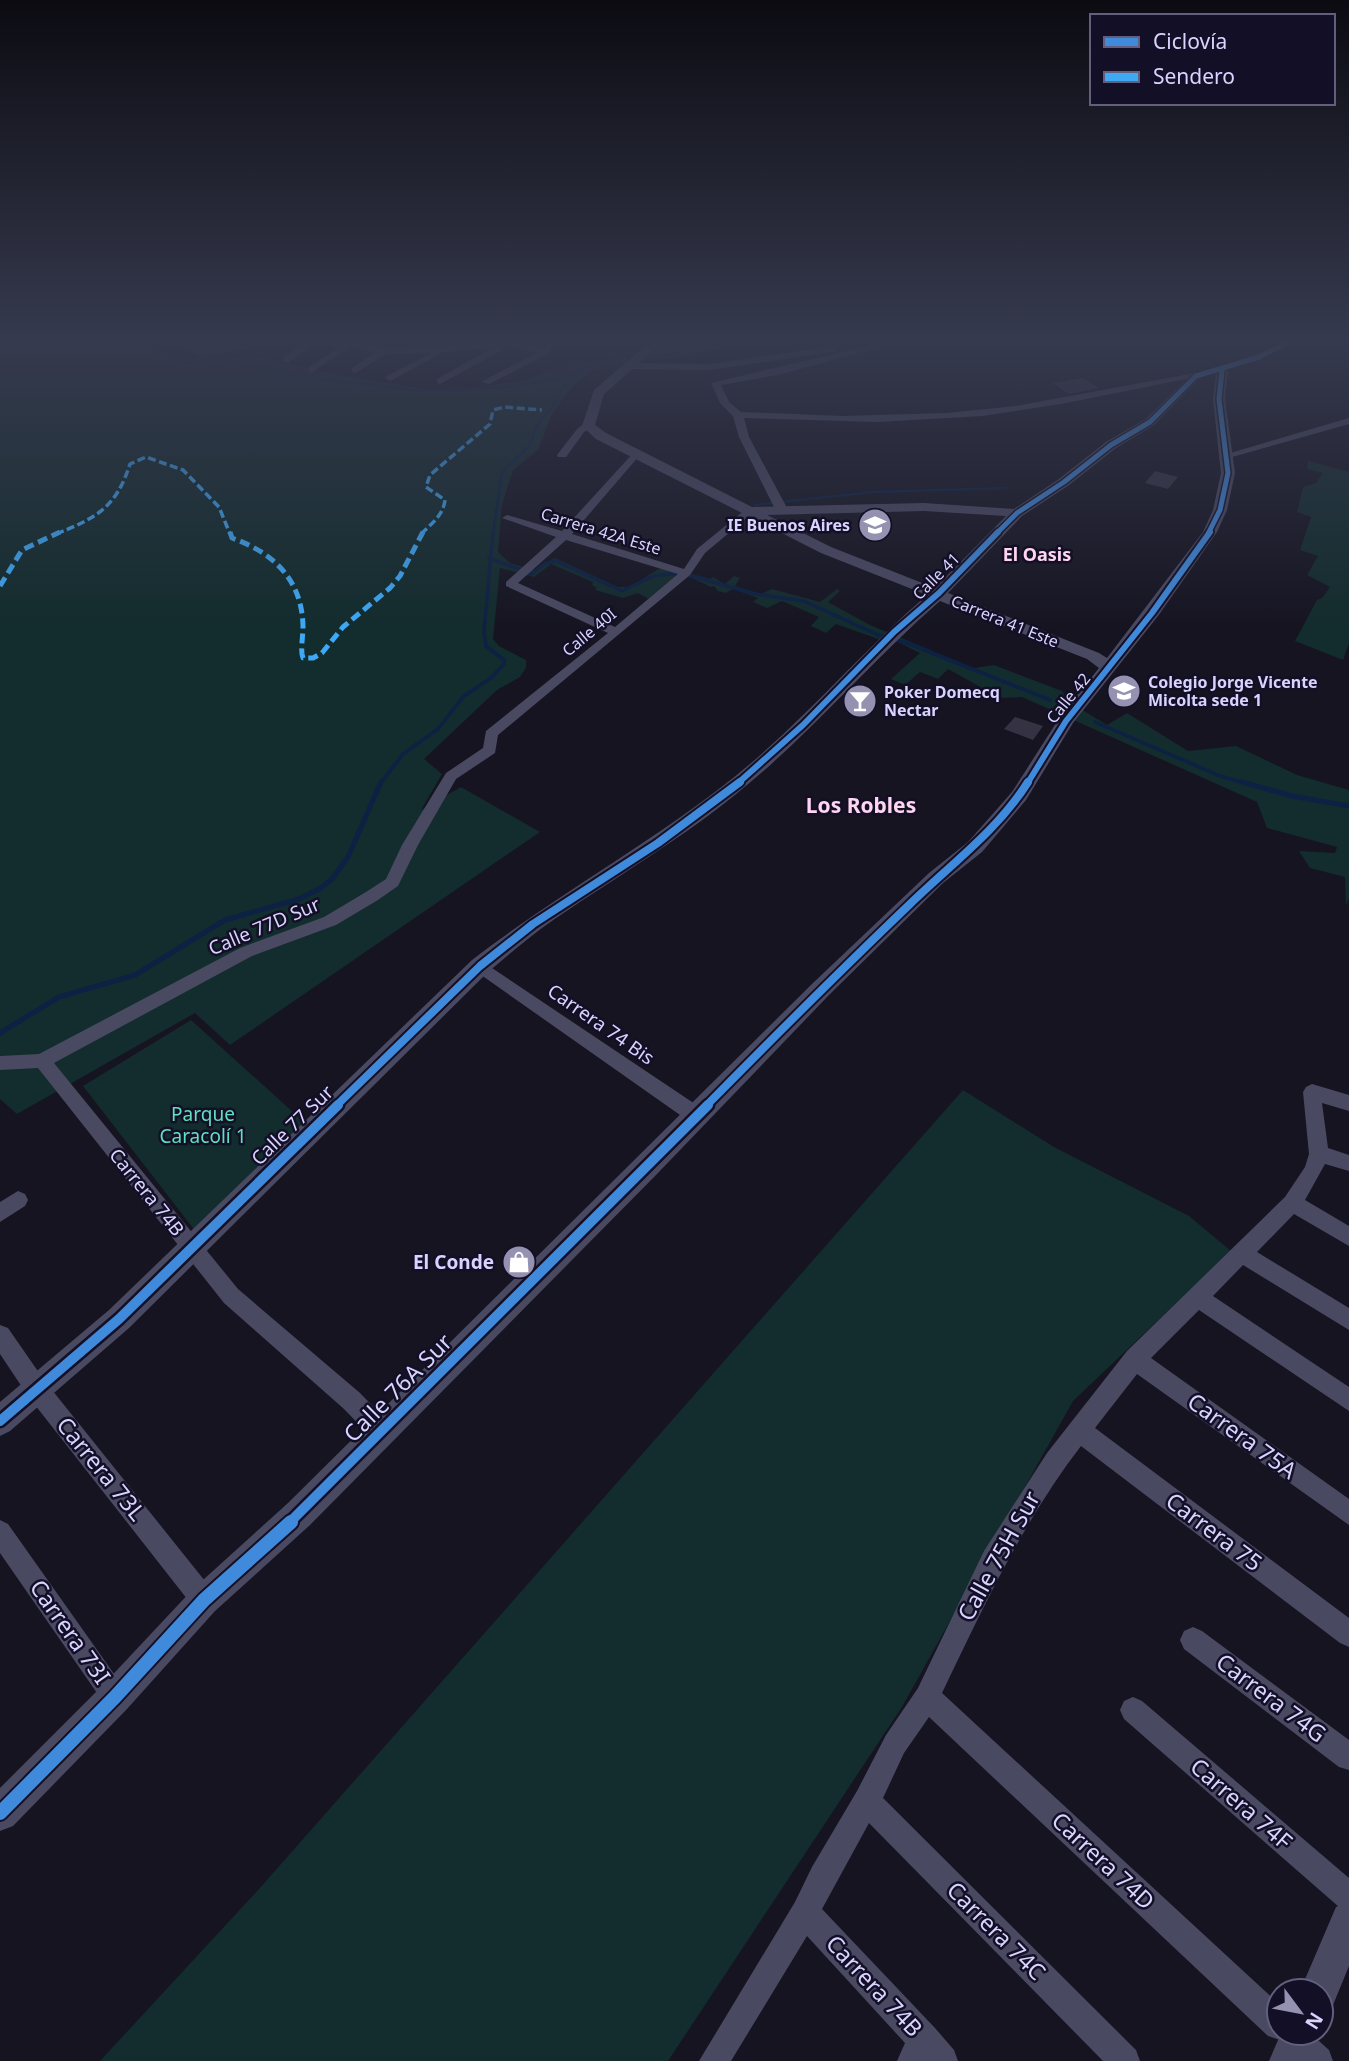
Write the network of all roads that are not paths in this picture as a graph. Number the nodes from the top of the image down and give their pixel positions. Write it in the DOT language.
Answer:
graph roads {
  1 [pos="576,436"];
  2 [pos="601,436"];
  3 [pos="744,436"];
  4 [pos="1126,436"];
  5 [pos="1223,436"];
  6 [pos="1295,436"];
  7 [pos="635,454"];
  8 [pos="562,456"];
  9 [pos="1225,456"];
  10 [pos="779,505"];
  11 [pos="750,511"];
  12 [pos="1017,513"];
  13 [pos="507,518"];
  14 [pos="563,536"];
  15 [pos="682,576"];
  16 [pos="939,593"];
  17 [pos="616,632"];
  18 [pos="1110,668"];
  19 [pos="452,776"];
  20 [pos="618,867"];
  21 [pos="480,966"];
  22 [pos="821,989"];
  23 [pos="41,1061"];
  24 [pos="0,1063"];
  25 [pos="1349,1102"];
  26 [pos="697,1116"];
  27 [pos="1319,1154"];
  28 [pos="1349,1163"];
  29 [pos="18,1200"];
  30 [pos="1292,1203"];
  31 [pos="0,1213"];
  32 [pos="1349,1237"];
  33 [pos="192,1248"];
  34 [pos="1241,1253"];
  35 [pos="1199,1298"];
  36 [pos="1349,1320"];
  37 [pos="0,1335"];
  38 [pos="1135,1359"];
  39 [pos="36,1388"];
  40 [pos="1349,1400"];
  41 [pos="0,1421"];
  42 [pos="1079,1430"];
  43 [pos="381,1431"];
  44 [pos="1349,1513"];
  45 [pos="0,1532"];
  46 [pos="204,1600"];
  47 [pos="1349,1634"];
  48 [pos="1193,1640"];
  49 [pos="115,1697"];
  50 [pos="927,1697"];
  51 [pos="1133,1710"];
  52 [pos="1349,1757"];
  53 [pos="867,1801"];
  54 [pos="0,1812"];
  55 [pos="1349,1897"];
  56 [pos="805,1912"];
  57 [pos="1349,1920"];
  58 [pos="1325,1977"];
  59 [pos="1265,2015"];
  60 [pos="926,2054"];
  61 [pos="714,2061"];
  62 [pos="1125,2061"];
  1 -- 8 [label="street"];
  2 -- 7 [label="street, Carrera 41 Este"];
  3 -- 10 [label="street"];
  4 -- 12 [label="street, Calle 41"];
  5 -- 9 [label="street, Calle 42"];
  6 -- 9 [label="street"];
  7 -- 11 [label="street, Carrera 41 Este"];
  7 -- 14 [label="street"];
  9 -- 18 [label="street, Calle 42"];
  10 -- 11 [label="street"];
  10 -- 12 [label="street"];
  11 -- 15 [label="street, Calle 40I"];
  11 -- 16 [label="street, Carrera 41 Este"];
  12 -- 16 [label="street, Calle 41"];
  13 -- 14 [label="street, Carrera 42A Este"];
  14 -- 15 [label="street, Carrera 42A Este"];
  14 -- 17 [label="street"];
  15 -- 17 [label="street, Calle 40I"];
  16 -- 18 [label="street, Carrera 41 Este"];
  16 -- 20 [label="street, Calle 41"];
  17 -- 19 [label="street, Calle 40I"];
  18 -- 22 [label="street, Calle 42"];
  19 -- 23 [label="street, Calle 77D Sur"];
  20 -- 21 [label="street, Calle 77 Sur"];
  21 -- 26 [label="street, Carrera 74 Bis"];
  21 -- 33 [label="street, Calle 77 Sur"];
  22 -- 26 [label="street, Calle 76A Sur"];
  23 -- 24 [label="street, Calle 77D Sur"];
  23 -- 33 [label="street, Carrera 74B"];
  25 -- 27 [label="street"];
  26 -- 43 [label="street, Calle 76A Sur"];
  27 -- 28 [label="street"];
  27 -- 30 [label="street, Calle 75H Sur"];
  29 -- 31 [label="street"];
  30 -- 32 [label="street"];
  30 -- 34 [label="street, Calle 75H Sur"];
  33 -- 39 [label="street, Calle 77 Sur"];
  33 -- 43 [label="street, Carrera 74B"];
  34 -- 35 [label="street, Calle 75H Sur"];
  34 -- 36 [label="street"];
  35 -- 38 [label="street, Calle 75H Sur"];
  35 -- 40 [label="street"];
  37 -- 39 [label="street, Carrera 73L"];
  38 -- 42 [label="street, Calle 75H Sur"];
  38 -- 44 [label="street, Carrera 75A"];
  39 -- 41 [label="street, Calle 77 Sur"];
  39 -- 46 [label="street, Carrera 73L"];
  42 -- 47 [label="street, Carrera 75"];
  42 -- 50 [label="street, Calle 75H Sur"];
  43 -- 46 [label="street, Calle 76A Sur"];
  45 -- 49 [label="street, Carrera 73I"];
  46 -- 49 [label="street, Calle 76A Sur"];
  48 -- 52 [label="street, Carrera 74G"];
  49 -- 54 [label="street, Calle 76A Sur"];
  50 -- 53 [label="street, Calle 75H Sur"];
  50 -- 59 [label="street, Carrera 74D"];
  51 -- 55 [label="street, Carrera 74F"];
  53 -- 56 [label="street, Calle 75H Sur"];
  53 -- 62 [label="street, Carrera 74C"];
  56 -- 60 [label="street, Carrera 74B"];
  56 -- 61 [label="street, Calle 75H Sur"];
  57 -- 58 [label="street"];
}
